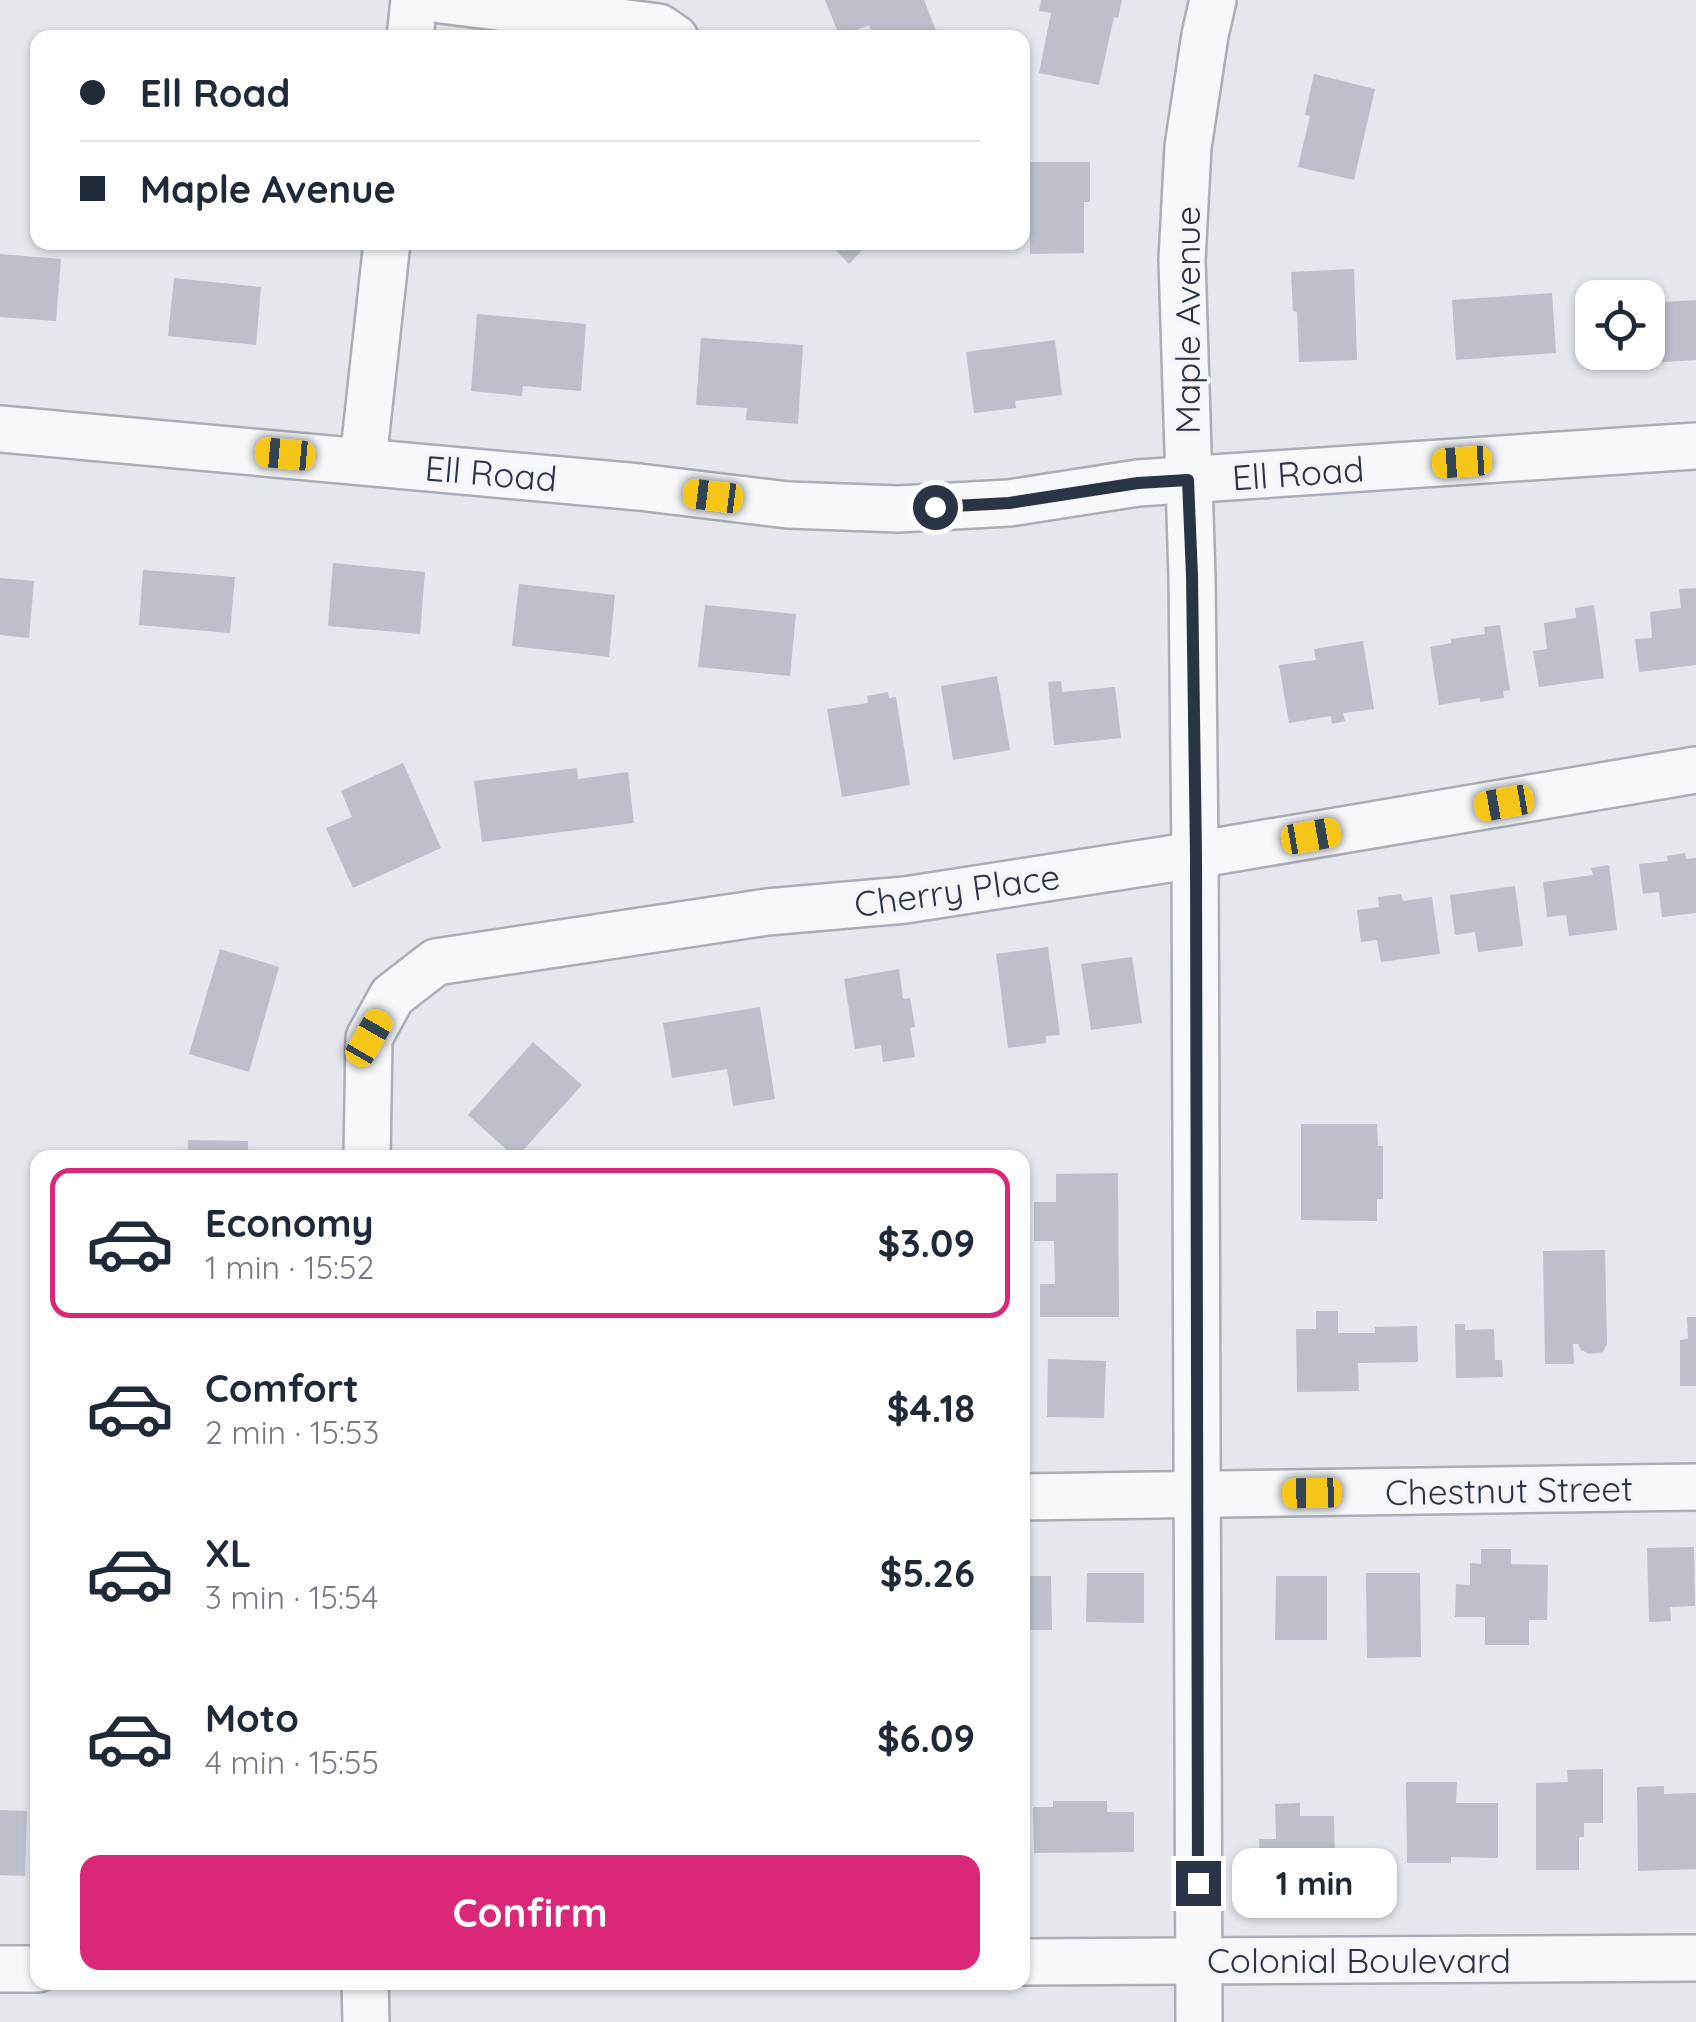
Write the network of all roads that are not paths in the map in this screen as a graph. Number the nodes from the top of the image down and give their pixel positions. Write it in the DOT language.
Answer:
graph roads {
  1 [pos="414,0"];
  2 [pos="442,0"];
  3 [pos="1213,0"];
  4 [pos="411,30"];
  5 [pos="663,30"];
  6 [pos="386,250"];
  7 [pos="0,428"];
  8 [pos="1696,446"];
  9 [pos="362,461"];
  10 [pos="1188,480"];
  11 [pos="1696,770"];
  12 [pos="1196,855"];
  13 [pos="367,1150"];
  14 [pos="1696,1488"];
  15 [pos="1197,1495"];
  16 [pos="1030,1497"];
  17 [pos="1696,1958"];
  18 [pos="1198,1960"];
  19 [pos="1030,1962"];
  20 [pos="0,1969"];
  21 [pos="30,1969"];
  22 [pos="365,1990"];
  23 [pos="366,2022"];
  24 [pos="1199,2022"];
  1 -- 4 [label="street"];
  2 -- 5 [label="street"];
  3 -- 10 [label="street, Maple Avenue"];
  6 -- 9 [label="street"];
  7 -- 9 [label="street, Ell Road"];
  8 -- 10 [label="street, Ell Road"];
  9 -- 10 [label="street, Ell Road"];
  10 -- 12 [label="street, Maple Avenue"];
  11 -- 12 [label="street, Cherry Place"];
  12 -- 13 [label="street, Cherry Place"];
  12 -- 15 [label="street, Maple Avenue"];
  14 -- 15 [label="street, Chestnut Street"];
  15 -- 16 [label="street, Chestnut Street"];
  15 -- 18 [label="street, Maple Avenue"];
  17 -- 18 [label="street, Colonial Boulevard"];
  18 -- 19 [label="street, Colonial Boulevard"];
  18 -- 24 [label="street, Maple Avenue"];
  20 -- 21 [label="street"];
  22 -- 23 [label="street"];
}
